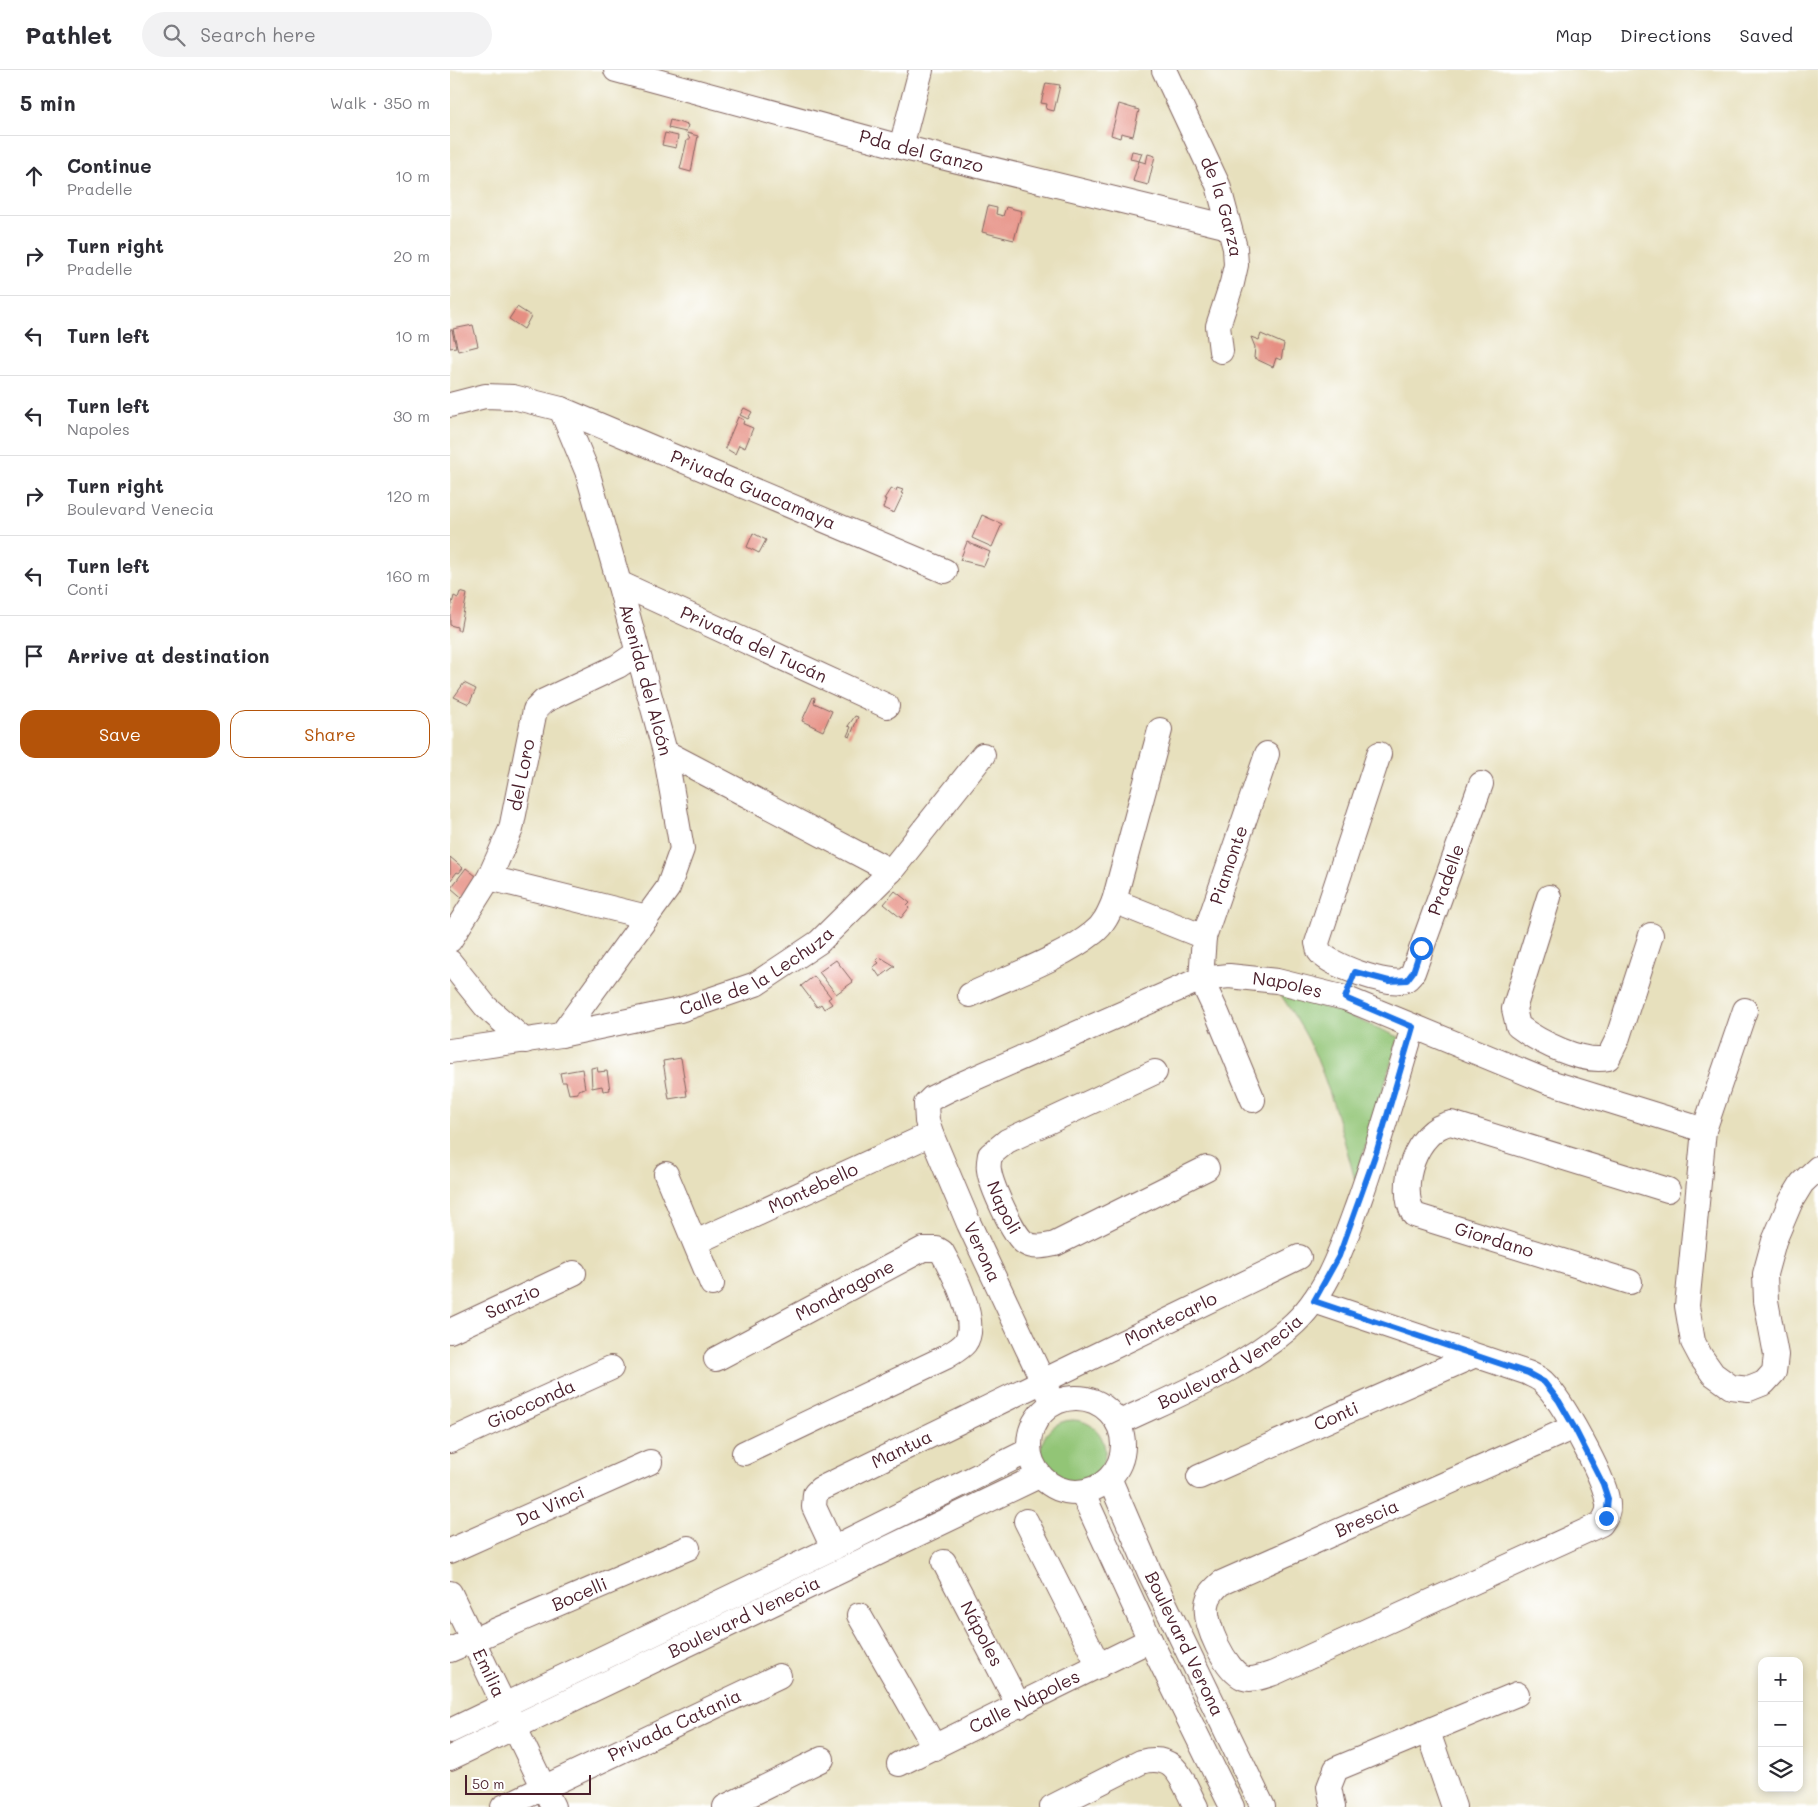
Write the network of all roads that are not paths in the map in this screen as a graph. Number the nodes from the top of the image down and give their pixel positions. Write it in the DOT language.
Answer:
graph roads {
  1 [pos="616,70"];
  2 [pos="921,70"];
  3 [pos="1158,71"];
  4 [pos="901,147"];
  5 [pos="1229,227"];
  6 [pos="1222,351"];
  7 [pos="450,405"];
  8 [pos="561,409"];
  9 [pos="945,571"];
  10 [pos="619,583"];
  11 [pos="637,653"];
  12 [pos="887,706"];
  13 [pos="1160,730"];
  14 [pos="665,752"];
  15 [pos="1267,754"];
  16 [pos="1379,754"];
  17 [pos="983,755"];
  18 [pos="1481,784"];
  19 [pos="891,871"];
  20 [pos="489,878"];
  21 [pos="1549,897"];
  22 [pos="1114,901"];
  23 [pos="647,918"];
  24 [pos="1651,935"];
  25 [pos="1204,937"];
  26 [pos="450,940"];
  27 [pos="450,962"];
  28 [pos="1355,972"];
  29 [pos="1201,979"];
  30 [pos="970,995"];
  31 [pos="1345,998"];
  32 [pos="1745,1010"];
  33 [pos="1413,1027"];
  34 [pos="561,1036"];
  35 [pos="525,1040"];
  36 [pos="1555,1049"];
  37 [pos="450,1051"];
  38 [pos="1155,1072"];
  39 [pos="1546,1081"];
  40 [pos="932,1098"];
  41 [pos="1253,1100"];
  42 [pos="1704,1130"];
  43 [pos="931,1134"];
  44 [pos="1377,1150"];
  45 [pos="1415,1160"];
  46 [pos="1207,1168"];
  47 [pos="1818,1168"];
  48 [pos="666,1174"];
  49 [pos="1668,1190"];
  50 [pos="1004,1207"];
  51 [pos="968,1224"];
  52 [pos="696,1242"];
  53 [pos="1299,1257"];
  54 [pos="991,1272"];
  55 [pos="574,1273"];
  56 [pos="1630,1282"];
  57 [pos="712,1284"];
  58 [pos="958,1288"];
  59 [pos="1314,1301"];
  60 [pos="450,1331"];
  61 [pos="1473,1356"];
  62 [pos="716,1359"];
  63 [pos="611,1368"];
  64 [pos="1048,1393"];
  65 [pos="1118,1423"];
  66 [pos="1574,1427"];
  67 [pos="450,1441"];
  68 [pos="1028,1451"];
  69 [pos="744,1453"];
  70 [pos="650,1462"];
  71 [pos="1039,1476"];
  72 [pos="1199,1477"];
  73 [pos="1110,1480"];
  74 [pos="1082,1492"];
  75 [pos="1026,1521"];
  76 [pos="688,1548"];
  77 [pos="833,1548"];
  78 [pos="450,1550"];
  79 [pos="944,1562"];
  80 [pos="450,1593"];
  81 [pos="859,1615"];
  82 [pos="472,1640"];
  83 [pos="1150,1640"];
  84 [pos="1215,1642"];
  85 [pos="450,1650"];
  86 [pos="1190,1655"];
  87 [pos="1099,1666"];
  88 [pos="779,1676"];
  89 [pos="1517,1694"];
  90 [pos="503,1705"];
  91 [pos="1020,1706"];
  92 [pos="514,1727"];
  93 [pos="450,1731"];
  94 [pos="1428,1732"];
  95 [pos="935,1748"];
  96 [pos="450,1758"];
  97 [pos="822,1759"];
  98 [pos="898,1764"];
  99 [pos="1218,1780"];
  100 [pos="548,1798"];
  101 [pos="1193,1801"];
  102 [pos="503,1807"];
  103 [pos="725,1807"];
  104 [pos="1052,1807"];
  105 [pos="1232,1807"];
  106 [pos="1263,1807"];
  107 [pos="1333,1807"];
  108 [pos="1454,1807"];
  1 -- 4 [label="street, Pda del Ganzo"];
  2 -- 4 [label="street"];
  3 -- 5 [label="street, de la Garza"];
  4 -- 5 [label="street, Pda del Ganzo"];
  5 -- 6 [label="street, de la Garza"];
  7 -- 8 [label="street"];
  8 -- 9 [label="street, Privada Guacamaya"];
  8 -- 10 [label="street, Avenida del Alcón"];
  10 -- 11 [label="street, Avenida del Alcón"];
  10 -- 12 [label="street, Privada del Tucán"];
  11 -- 14 [label="street, Avenida del Alcón"];
  11 -- 20 [label="street, del Loro"];
  13 -- 22 [label="street"];
  14 -- 19 [label="street"];
  14 -- 23 [label="street, Avenida del Alcón"];
  15 -- 25 [label="street, Piamonte"];
  16 -- 28 [label="street, Pradelle"];
  17 -- 19 [label="street, Calle de la Lechuza"];
  18 -- 28 [label="street, Pradelle"];
  19 -- 34 [label="street, Calle de la Lechuza"];
  20 -- 23 [label="street"];
  20 -- 26 [label="street, del Loro"];
  21 -- 36 [label="street"];
  22 -- 25 [label="street"];
  22 -- 30 [label="street"];
  23 -- 34 [label="street, Avenida del Alcón"];
  24 -- 36 [label="street"];
  25 -- 29 [label="street, Piamonte"];
  27 -- 35 [label="street"];
  28 -- 31 [label="street"];
  29 -- 31 [label="street, Napoles"];
  29 -- 40 [label="street, Napoles"];
  29 -- 41 [label="street"];
  31 -- 33 [label="street, Napoles"];
  32 -- 42 [label="street"];
  33 -- 39 [label="street, Napoles"];
  33 -- 44 [label="street, Boulevard Venecia"];
  34 -- 35 [label="street, Calle de la Lechuza"];
  35 -- 37 [label="street, Calle de la Lechuza"];
  36 -- 39 [label="street"];
  38 -- 50 [label="street, Napoli"];
  39 -- 42 [label="street, Napoles"];
  40 -- 43 [label="street, Verona"];
  42 -- 47 [label="street"];
  43 -- 51 [label="street, Verona"];
  43 -- 52 [label="street, Montebello"];
  44 -- 45 [label="street"];
  44 -- 59 [label="street, Boulevard Venecia"];
  45 -- 49 [label="street, Giordano"];
  45 -- 56 [label="street, Giordano"];
  46 -- 50 [label="street, Napoli"];
  48 -- 52 [label="street"];
  50 -- 51 [label="street"];
  51 -- 54 [label="street, Verona"];
  52 -- 57 [label="street"];
  53 -- 64 [label="street, Montecarlo"];
  54 -- 58 [label="street"];
  54 -- 64 [label="street, Verona"];
  55 -- 60 [label="street, Sanzio"];
  58 -- 62 [label="street, Mondragone"];
  58 -- 69 [label="street"];
  59 -- 61 [label="street"];
  59 -- 65 [label="street, Boulevard Venecia"];
  61 -- 66 [label="street"];
  61 -- 72 [label="street, Conti"];
  63 -- 67 [label="street, Giocconda"];
  64 -- 65 [label="street"];
  64 -- 68 [label="street"];
  64 -- 77 [label="street, Mantua"];
  65 -- 73 [label="street"];
  66 -- 84 [label="street, Brescia"];
  66 -- 84 [label="street, Brescia"];
  68 -- 71 [label="street"];
  68 -- 77 [label="street, Boulevard Venecia"];
  70 -- 78 [label="street, Da Vinci"];
  71 -- 74 [label="street"];
  71 -- 92 [label="street, Boulevard Venecia"];
  73 -- 74 [label="street"];
  73 -- 86 [label="street, Boulevard Verona"];
  74 -- 83 [label="street, Boulevard Verona"];
  75 -- 87 [label="street"];
  76 -- 82 [label="street, Bocelli"];
  77 -- 90 [label="street, Boulevard Venecia"];
  79 -- 91 [label="street, Nápoles"];
  80 -- 82 [label="street, Emilia"];
  81 -- 95 [label="street"];
  82 -- 85 [label="street, Bocelli"];
  82 -- 90 [label="street, Emilia"];
  83 -- 87 [label="street, Calle Nápoles"];
  83 -- 99 [label="street, Boulevard Verona"];
  84 -- 86 [label="street"];
  86 -- 106 [label="street, Boulevard Verona"];
  87 -- 91 [label="street, Calle Nápoles"];
  88 -- 100 [label="street, Privada Catania"];
  89 -- 94 [label="street"];
  90 -- 92 [label="street, Emilia"];
  90 -- 93 [label="street, Boulevard Venecia"];
  91 -- 95 [label="street, Calle Nápoles"];
  92 -- 96 [label="street, Boulevard Venecia"];
  92 -- 100 [label="street, Emilia"];
  94 -- 107 [label="street"];
  94 -- 108 [label="street"];
  95 -- 98 [label="street, Calle Nápoles"];
  97 -- 103 [label="street"];
  99 -- 101 [label="street"];
  99 -- 105 [label="street, Boulevard Verona"];
  100 -- 102 [label="street, Privada Catania"];
  101 -- 104 [label="street"];
}
